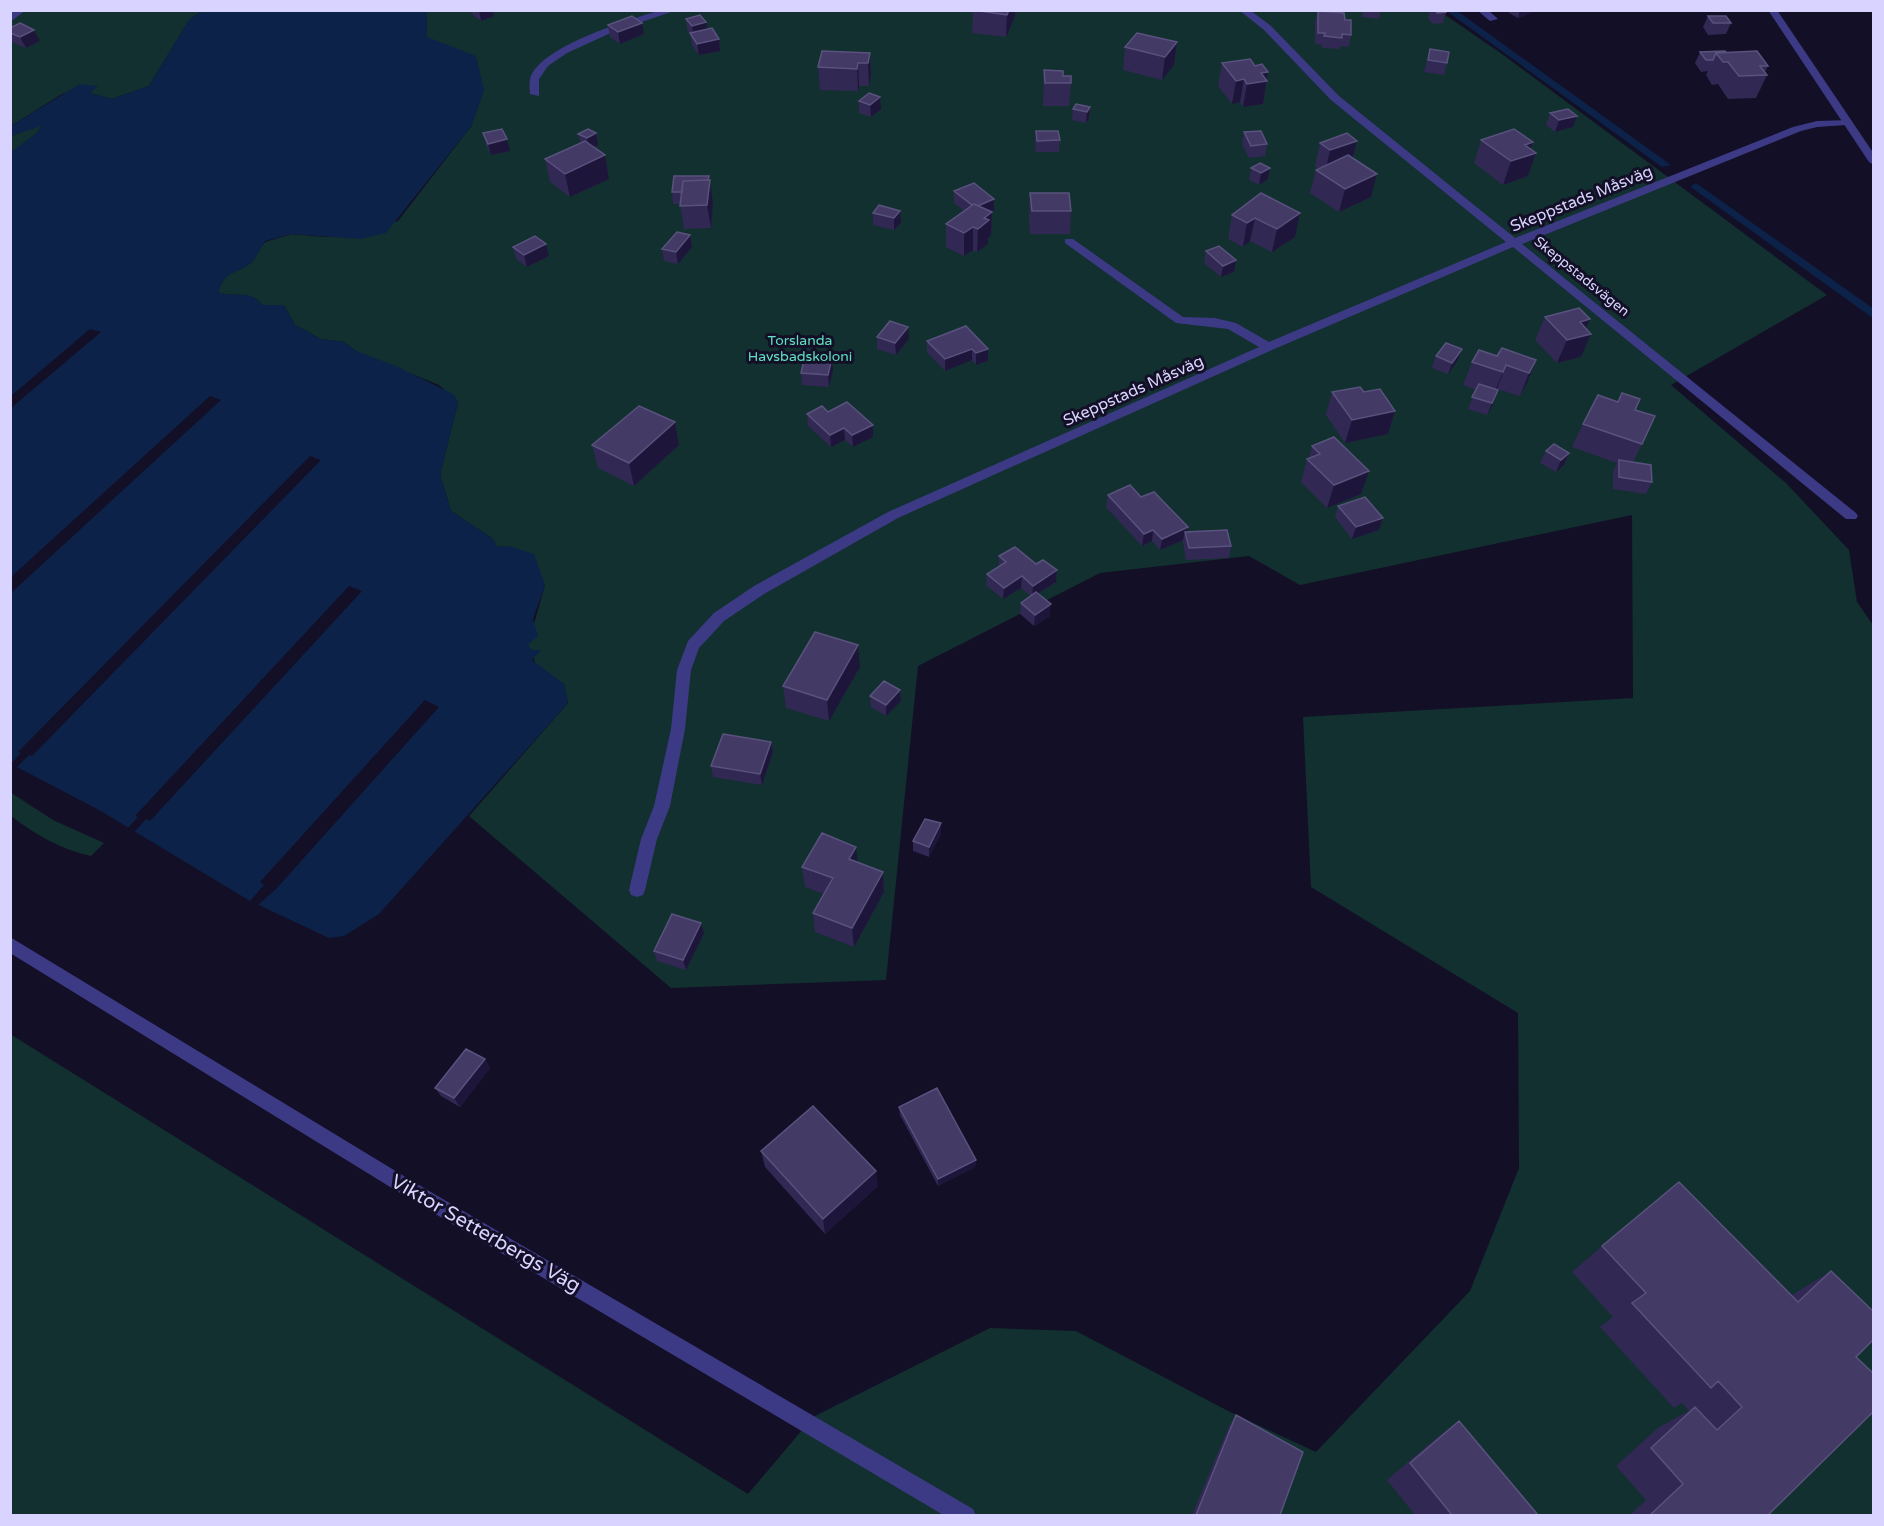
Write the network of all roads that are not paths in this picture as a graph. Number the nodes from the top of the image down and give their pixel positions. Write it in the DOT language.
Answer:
graph roads {
  1 [pos="22,10"];
  2 [pos="673,10"];
  3 [pos="1243,10"];
  4 [pos="1481,10"];
  5 [pos="1772,10"];
  6 [pos="10,19"];
  7 [pos="1492,19"];
  8 [pos="535,94"];
  9 [pos="1846,122"];
  10 [pos="1874,162"];
  11 [pos="1069,241"];
  12 [pos="1516,242"];
  13 [pos="1268,347"];
  14 [pos="1851,516"];
  15 [pos="637,890"];
  16 [pos="10,944"];
  17 [pos="966,1515"];
  1 -- 6 [label="street"];
  2 -- 8 [label="street"];
  3 -- 12 [label="street, Skeppstadsvägen"];
  4 -- 7 [label="street"];
  5 -- 9 [label="street"];
  9 -- 10 [label="street"];
  9 -- 12 [label="street, Skeppstads Måsväg"];
  11 -- 13 [label="street"];
  12 -- 13 [label="street, Skeppstads Måsväg"];
  12 -- 14 [label="street, Skeppstadsvägen"];
  13 -- 15 [label="street, Skeppstads Måsväg"];
  16 -- 17 [label="street, Viktor Setterbergs Väg"];
}
